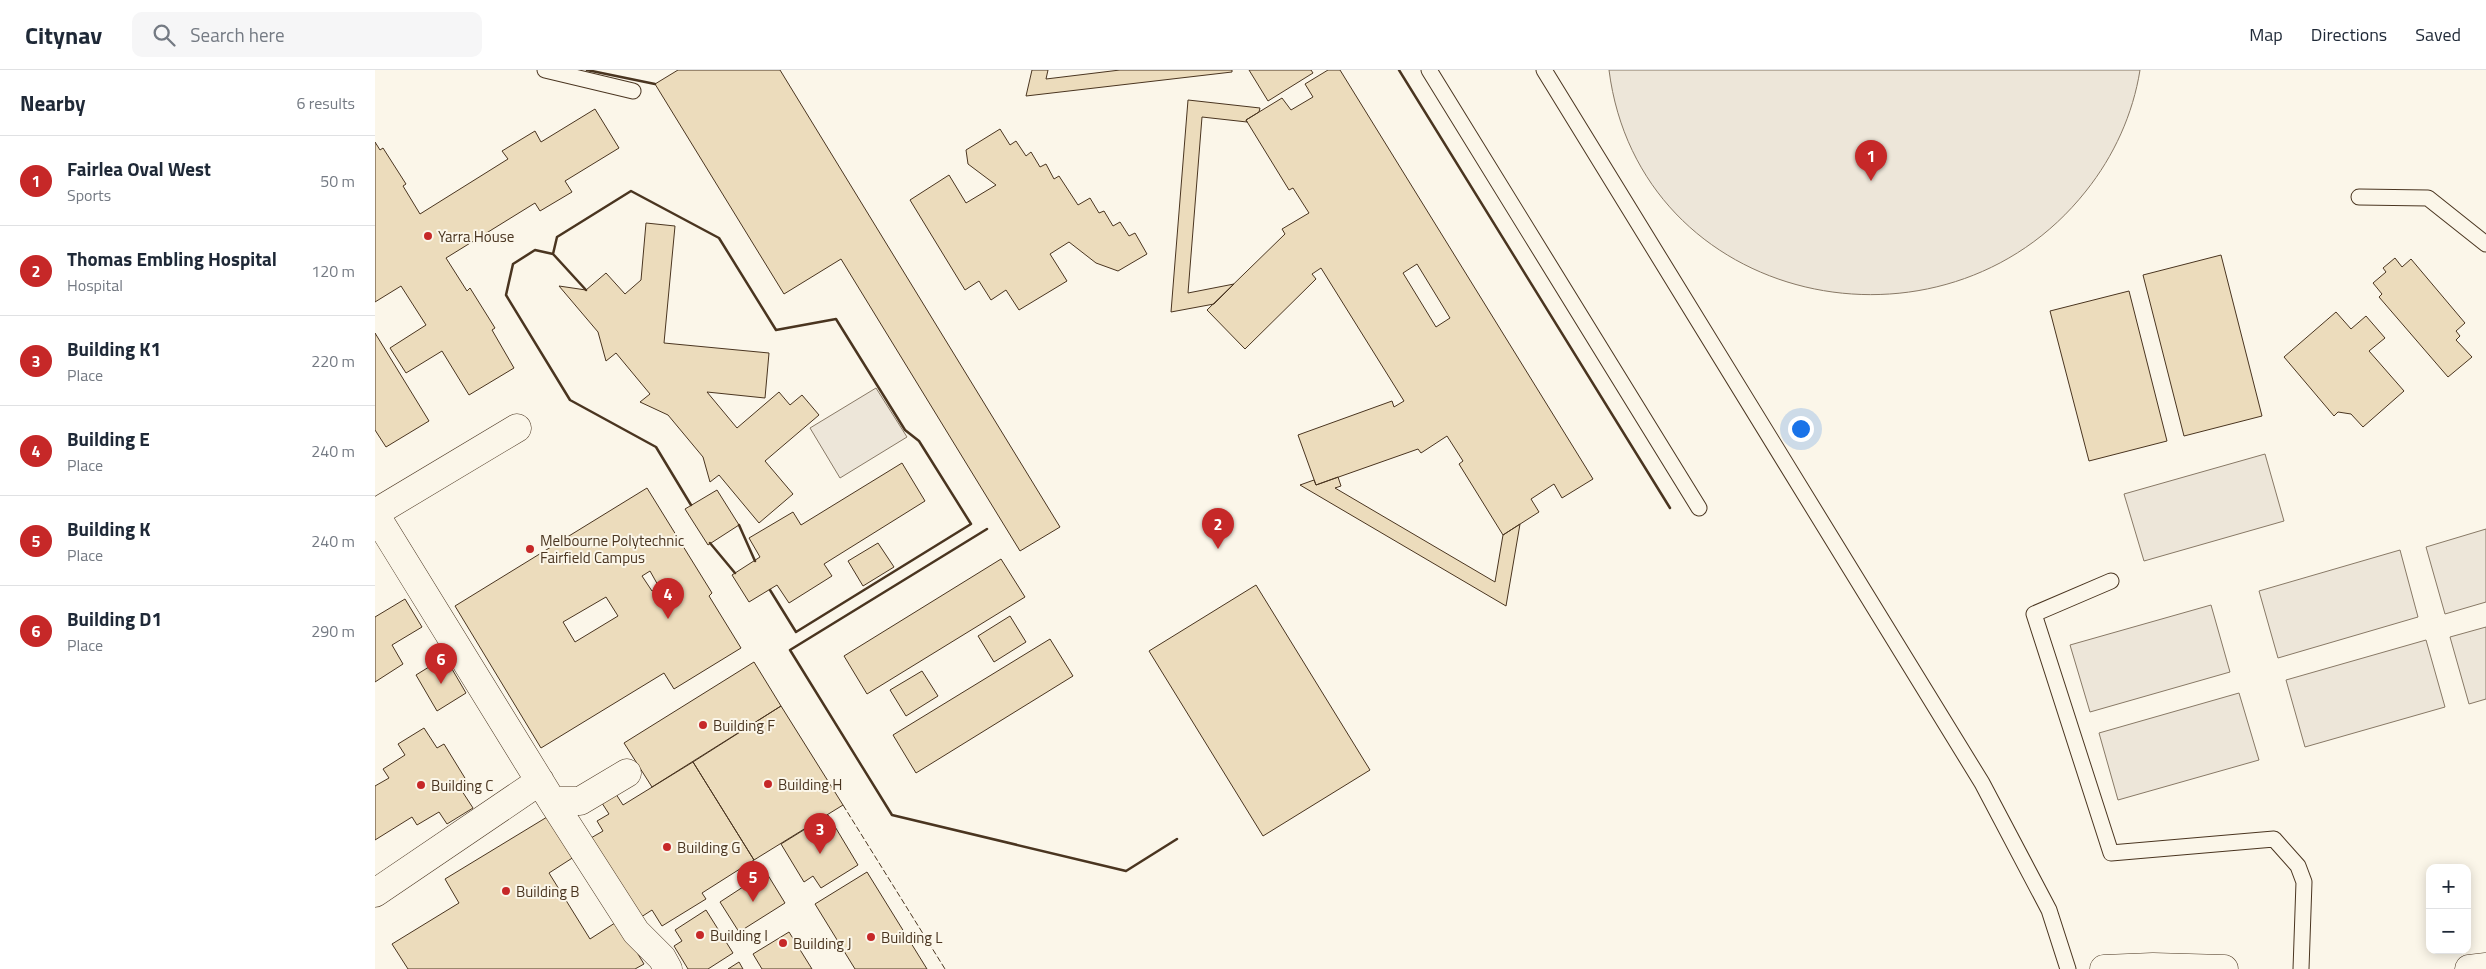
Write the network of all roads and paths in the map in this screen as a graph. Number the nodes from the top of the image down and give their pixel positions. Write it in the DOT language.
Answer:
graph roads {
  1 [pos="545,70"];
  2 [pos="1429,70"];
  3 [pos="1544,70"];
  4 [pos="633,90"];
  5 [pos="2359,197"];
  6 [pos="2486,244"];
  7 [pos="517,428"];
  8 [pos="1699,508"];
  9 [pos="375,513"];
  10 [pos="2111,581"];
  11 [pos="627,773"];
  12 [pos="546,791"];
  13 [pos="375,893"];
  14 [pos="658,965"];
  15 [pos="2486,967"];
  16 [pos="2068,969"];
  17 [pos="2104,969"];
  18 [pos="2225,969"];
  19 [pos="2301,969"];
  20 [pos="2469,969"];
  1 -- 4 [label="lane"];
  2 -- 8 [label="lane"];
  3 -- 16 [label="lane"];
  5 -- 6 [label="lane"];
  7 -- 9 [label="street"];
  9 -- 12 [label="street"];
  10 -- 19 [label="lane"];
  11 -- 12 [label="street"];
  12 -- 13 [label="street"];
  12 -- 14 [label="street"];
  15 -- 20 [label="street"];
  17 -- 18 [label="street"];
}
